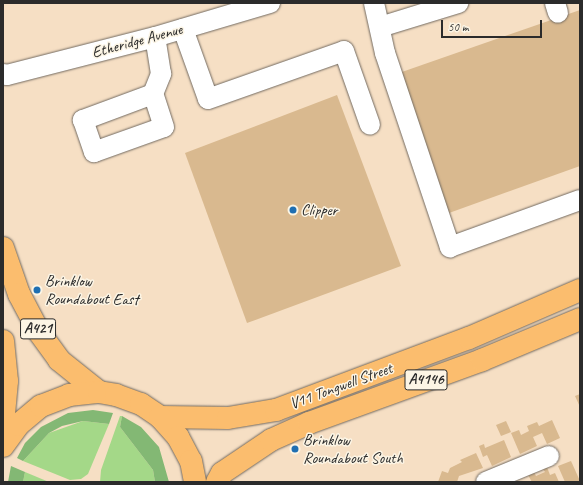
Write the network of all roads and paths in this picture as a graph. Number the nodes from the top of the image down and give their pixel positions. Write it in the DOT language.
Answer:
graph roads {
  1 [pos="270,3"];
  2 [pos="374,3"];
  3 [pos="458,3"];
  4 [pos="380,27"];
  5 [pos="182,29"];
  6 [pos="155,37"];
  7 [pos="4,76"];
  8 [pos="153,94"];
  9 [pos="370,125"];
  10 [pos="580,200"];
  11 [pos="3,248"];
  12 [pos="580,290"];
  13 [pos="580,319"];
  14 [pos="3,340"];
  15 [pos="108,394"];
  16 [pos="160,417"];
  17 [pos="3,425"];
  18 [pos="3,446"];
  19 [pos="550,456"];
  20 [pos="508,478"];
  21 [pos="195,482"];
  22 [pos="217,482"];
  23 [pos="486,482"];
  1 -- 5 [label="street, Etheridge Avenue"];
  2 -- 4 [label="street"];
  3 -- 4 [label="street"];
  4 -- 10 [label="street"];
  5 -- 6 [label="street, Etheridge Avenue"];
  5 -- 9 [label="street"];
  6 -- 7 [label="street, Etheridge Avenue"];
  6 -- 8 [label="street"];
  8 -- 8 [label="street"];
  11 -- 15 [label="highway, A421"];
  12 -- 16 [label="highway, V11 Tongwell Street / A4146"];
  13 -- 22 [label="highway, V11 Tongwell Street / A4146"];
  14 -- 17 [label="highway, A421"];
  15 -- 16 [label="highway"];
  15 -- 18 [label="highway"];
  16 -- 21 [label="highway"];
  19 -- 20 [label="street"];
  20 -- 23 [label="street"];
}
